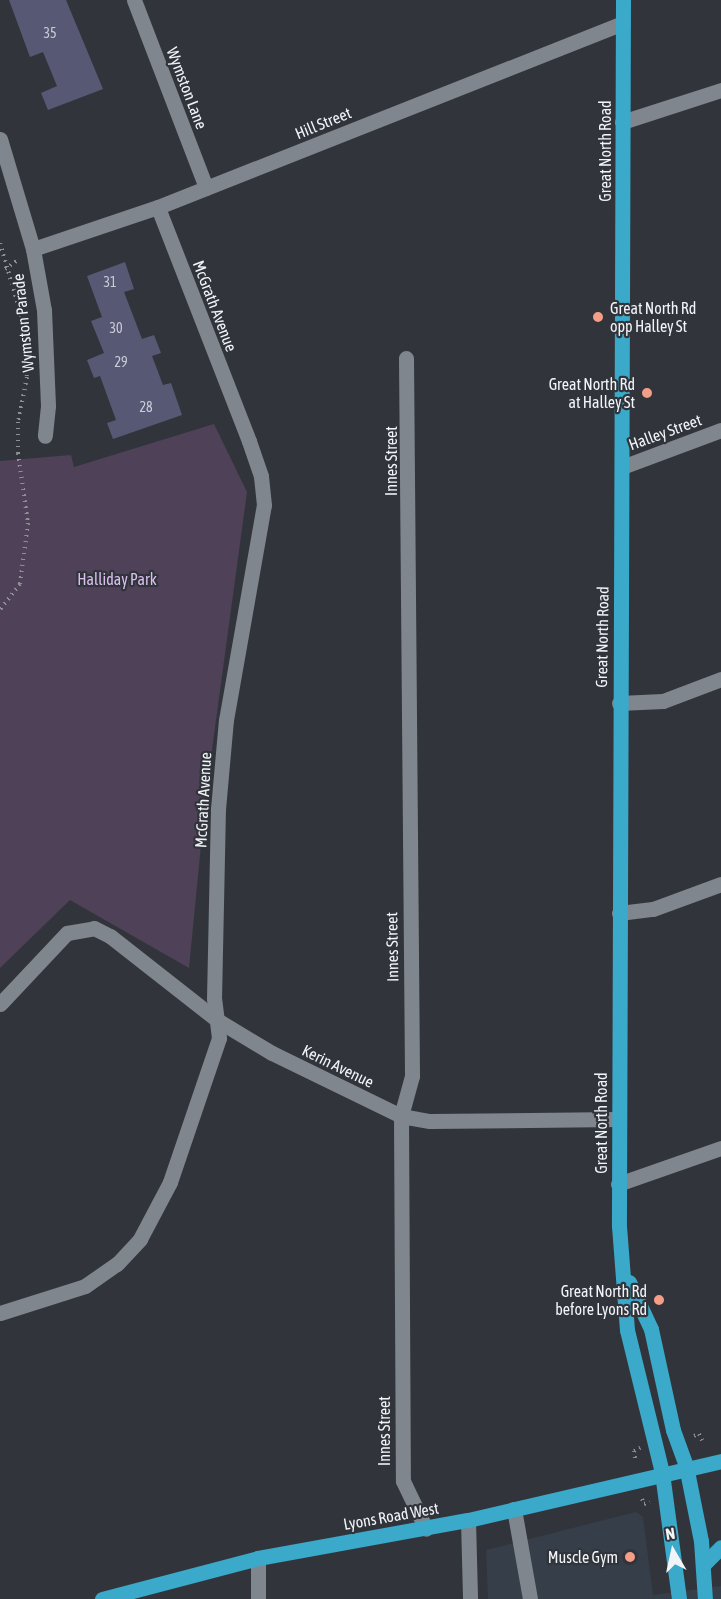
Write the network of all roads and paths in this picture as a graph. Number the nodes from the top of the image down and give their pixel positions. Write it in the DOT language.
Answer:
graph roads {
  1 [pos="134,0"];
  2 [pos="623,0"];
  3 [pos="623,23"];
  4 [pos="721,90"];
  5 [pos="622,122"];
  6 [pos="0,139"];
  7 [pos="206,188"];
  8 [pos="158,207"];
  9 [pos="0,243"];
  10 [pos="33,249"];
  11 [pos="406,358"];
  12 [pos="721,430"];
  13 [pos="45,436"];
  14 [pos="622,467"];
  15 [pos="0,610"];
  16 [pos="721,679"];
  17 [pos="620,703"];
  18 [pos="721,884"];
  19 [pos="619,913"];
  20 [pos="0,1004"];
  21 [pos="217,1020"];
  22 [pos="401,1116"];
  23 [pos="619,1119"];
  24 [pos="721,1148"];
  25 [pos="618,1184"];
  26 [pos="625,1274"];
  27 [pos="0,1313"];
  28 [pos="694,1436"];
  29 [pos="702,1440"];
  30 [pos="634,1451"];
  31 [pos="635,1458"];
  32 [pos="721,1461"];
  33 [pos="687,1466"];
  34 [pos="662,1473"];
  35 [pos="514,1509"];
  36 [pos="468,1520"];
  37 [pos="426,1529"];
  38 [pos="721,1547"];
  39 [pos="258,1558"];
  40 [pos="703,1565"];
  41 [pos="102,1599"];
  42 [pos="258,1599"];
  43 [pos="470,1599"];
  44 [pos="530,1599"];
  45 [pos="679,1599"];
  46 [pos="705,1599"];
  1 -- 7 [label="street, Wymston Lane"];
  2 -- 3 [label="main road, Great North Road"];
  3 -- 5 [label="main road, Great North Road"];
  3 -- 7 [label="street, Hill Street"];
  4 -- 5 [label="street"];
  5 -- 14 [label="main road, Great North Road"];
  6 -- 10 [label="street, Wymston Parade"];
  7 -- 8 [label="street, Hill Street"];
  8 -- 10 [label="street, Hill Street"];
  8 -- 21 [label="street, McGrath Avenue"];
  9 -- 15 [label="path, Wymston Parade"];
  10 -- 13 [label="street, Wymston Parade"];
  11 -- 22 [label="street, Innes Street"];
  12 -- 14 [label="street, Halley Street"];
  14 -- 17 [label="main road, Great North Road"];
  16 -- 17 [label="street"];
  17 -- 19 [label="main road, Great North Road"];
  18 -- 19 [label="street"];
  19 -- 23 [label="main road, Great North Road"];
  20 -- 21 [label="street, Kerin Avenue"];
  21 -- 22 [label="street, Kerin Avenue"];
  21 -- 27 [label="street, McGrath Avenue"];
  22 -- 23 [label="street, Kerin Avenue"];
  22 -- 37 [label="street, Innes Street"];
  23 -- 25 [label="main road, Great North Road"];
  24 -- 25 [label="street"];
  25 -- 26 [label="main road, Great North Road"];
  26 -- 33 [label="main road, Great North Road"];
  26 -- 34 [label="main road, Great North Road"];
  28 -- 29 [label="path"];
  30 -- 31 [label="path"];
  32 -- 33 [label="main road, Lyons Road West"];
  33 -- 34 [label="main road, Lyons Road West"];
  33 -- 40 [label="main road, Great North Road"];
  34 -- 35 [label="main road, Lyons Road West"];
  34 -- 45 [label="main road, Great North Road"];
  35 -- 36 [label="main road, Lyons Road West"];
  35 -- 44 [label="street"];
  36 -- 37 [label="main road, Lyons Road West"];
  36 -- 43 [label="street"];
  37 -- 39 [label="main road, Lyons Road West"];
  38 -- 40 [label="main road"];
  39 -- 41 [label="main road, Lyons Road West"];
  39 -- 42 [label="street"];
  40 -- 46 [label="main road, Great North Road"];
}
